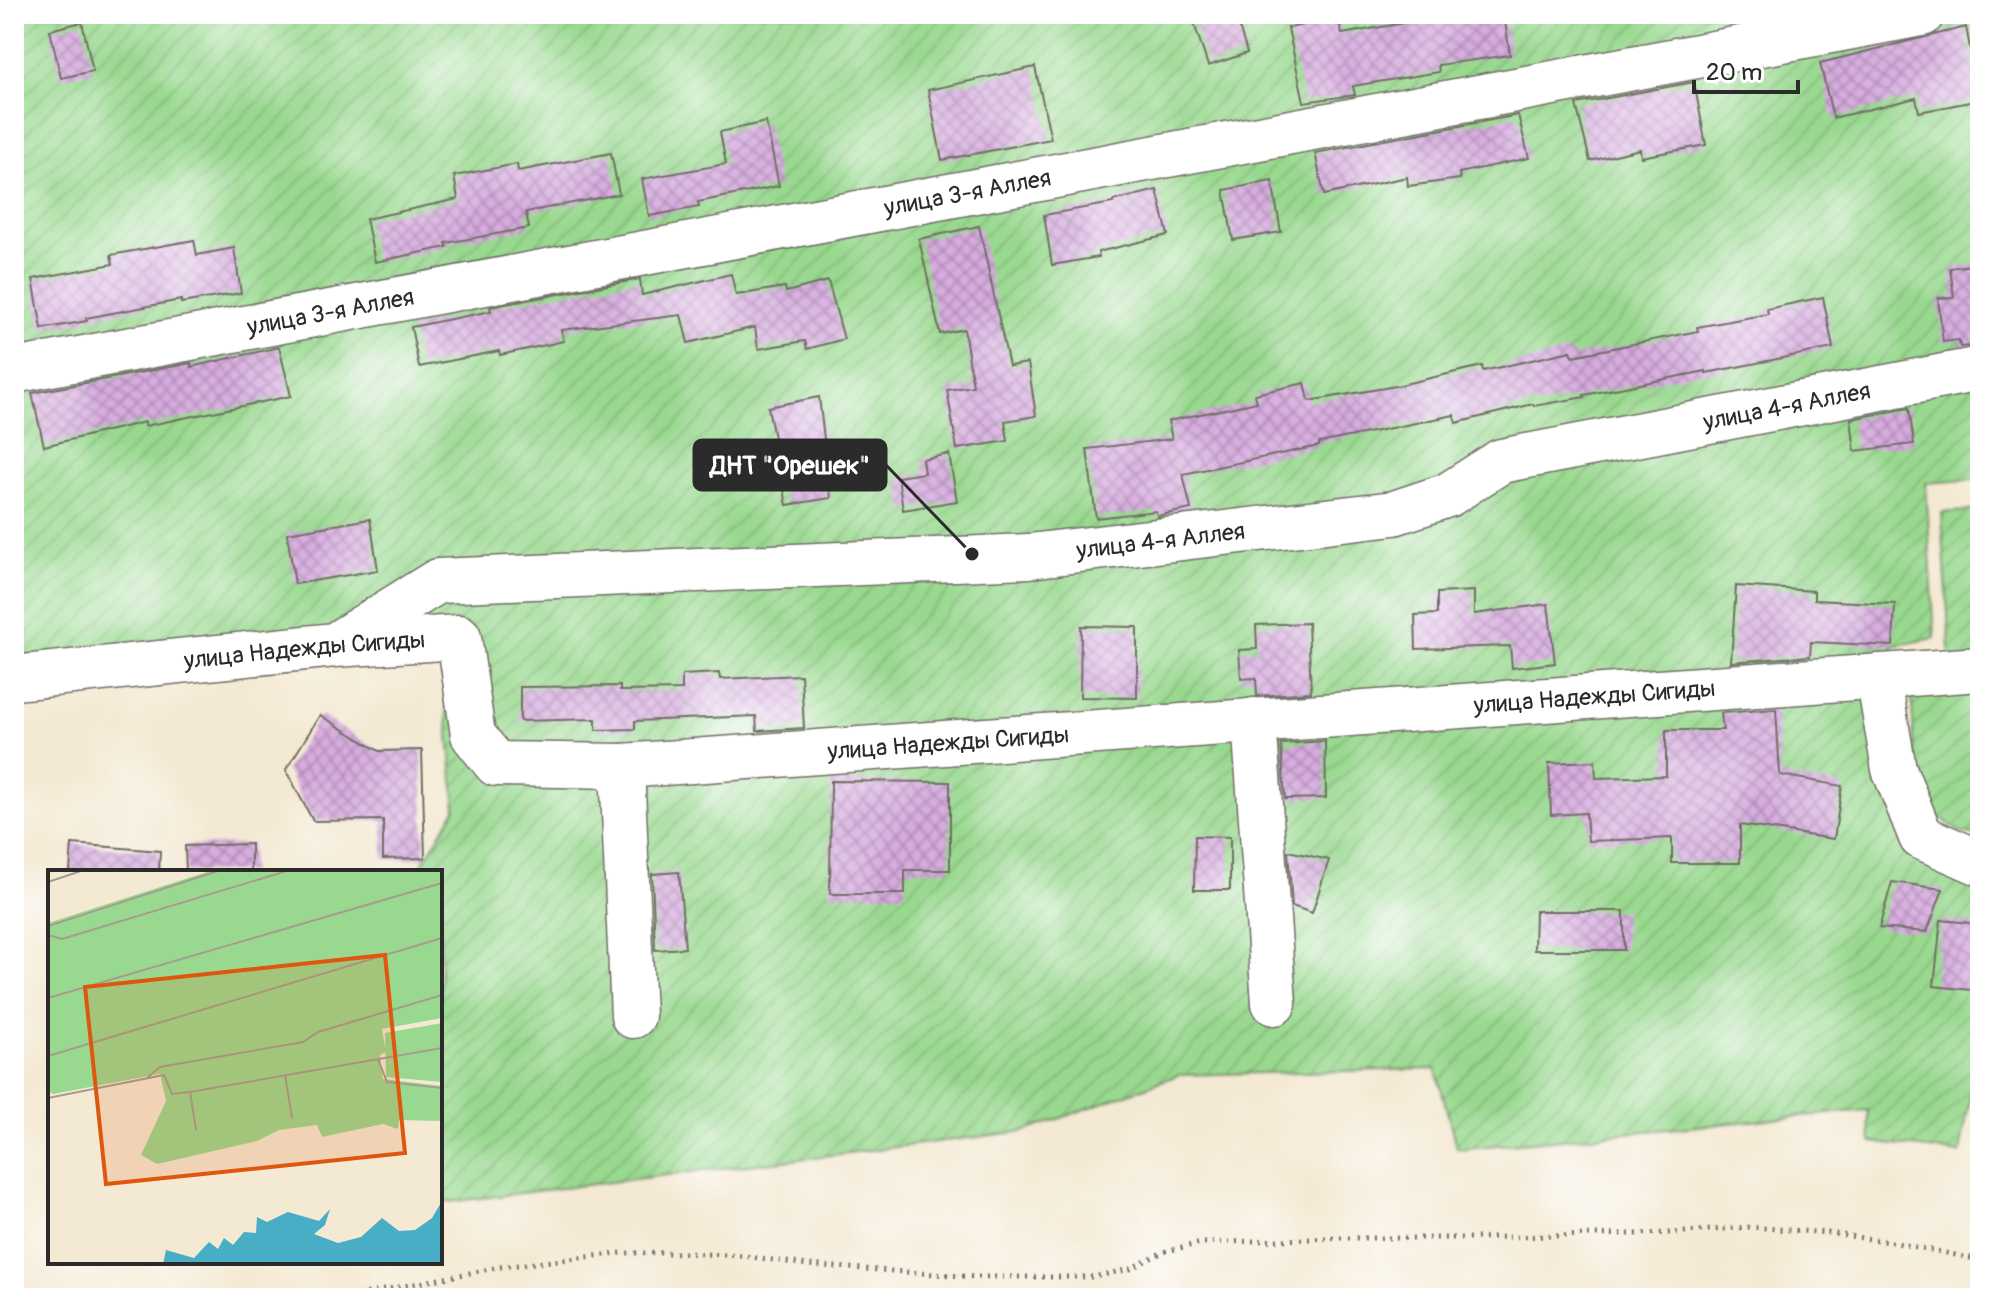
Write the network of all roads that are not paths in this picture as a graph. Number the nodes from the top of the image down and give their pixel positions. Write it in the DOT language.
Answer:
graph roads {
  1 [pos="1922,14"];
  2 [pos="1980,369"];
  3 [pos="14,371"];
  4 [pos="335,645"];
  5 [pos="1980,669"];
  6 [pos="1878,676"];
  7 [pos="14,678"];
  8 [pos="1254,720"];
  9 [pos="622,766"];
  10 [pos="1980,863"];
  11 [pos="1274,1003"];
  12 [pos="633,1016"];
  1 -- 3 [label="street, улица 3-я Аллея"];
  2 -- 4 [label="street, улица 4-я Аллея"];
  4 -- 7 [label="street, улица Надежды Сигиды"];
  4 -- 9 [label="street, улица Надежды Сигиды"];
  5 -- 6 [label="street, улица Надежды Сигиды"];
  6 -- 8 [label="street, улица Надежды Сигиды"];
  6 -- 10 [label="street"];
  8 -- 9 [label="street, улица Надежды Сигиды"];
  8 -- 11 [label="street"];
  9 -- 12 [label="street"];
}
